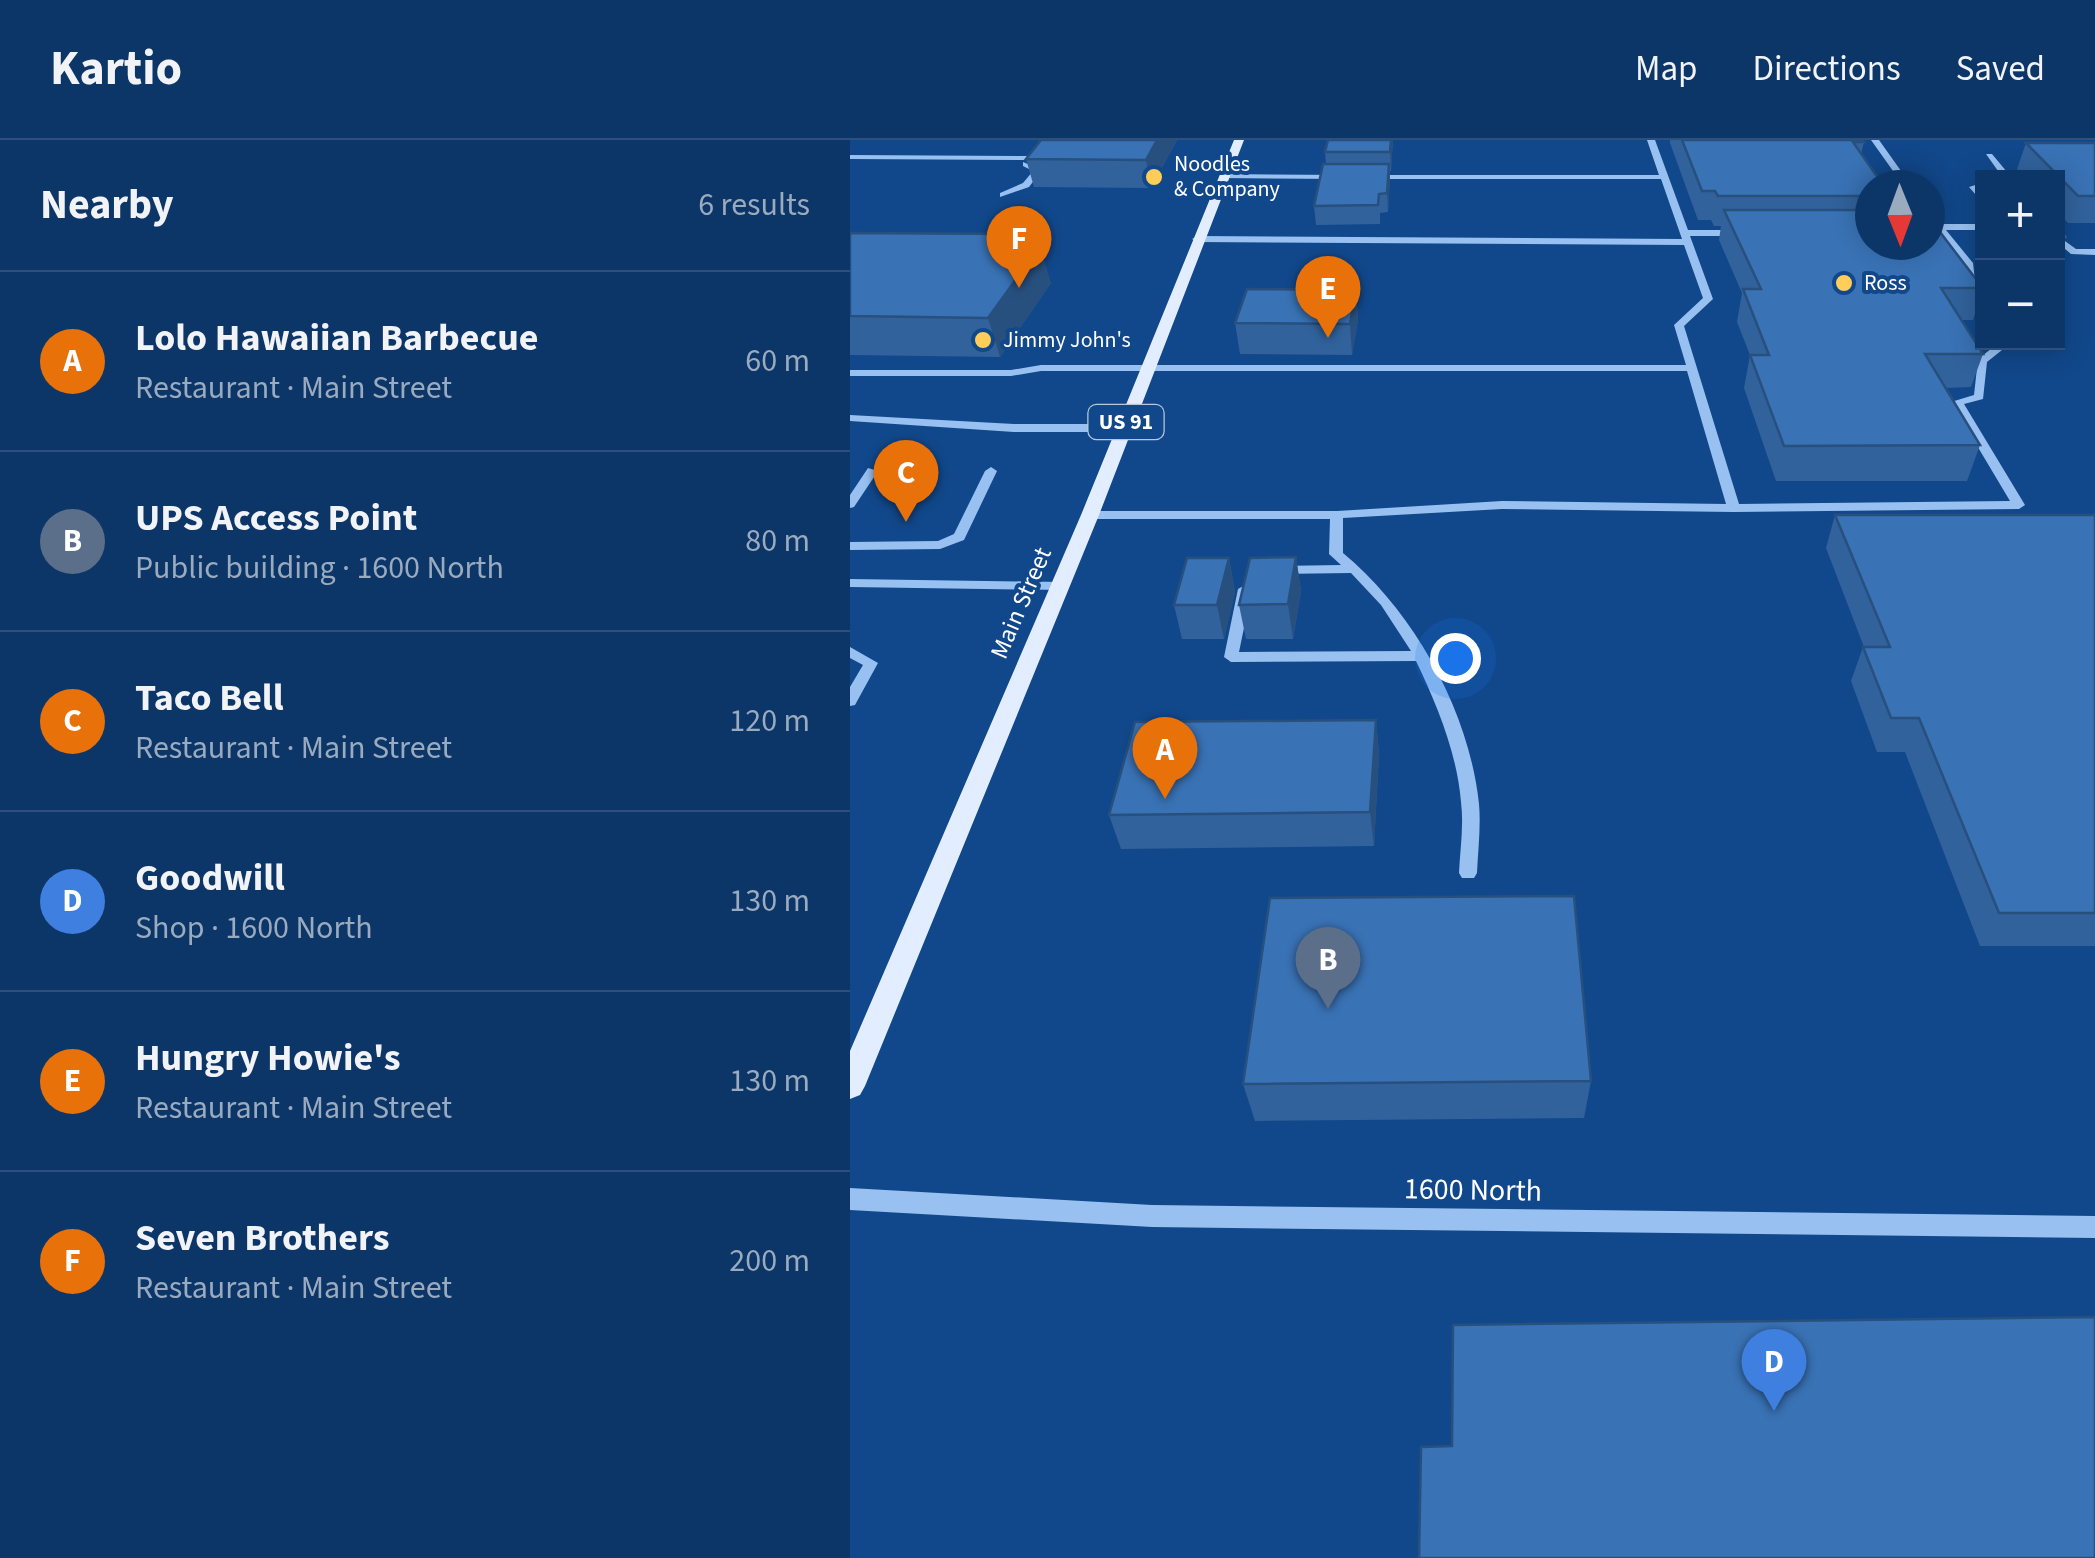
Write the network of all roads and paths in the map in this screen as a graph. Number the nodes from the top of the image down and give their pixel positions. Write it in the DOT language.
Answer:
graph roads {
  1 [pos="1050,140"];
  2 [pos="1239,140"];
  3 [pos="1651,140"];
  4 [pos="1875,140"];
  5 [pos="1002,149"];
  6 [pos="1989,156"];
  7 [pos="850,157"];
  8 [pos="994,158"];
  9 [pos="1029,161"];
  10 [pos="1896,170"];
  11 [pos="2001,170"];
  12 [pos="1223,176"];
  13 [pos="1663,177"];
  14 [pos="1002,194"];
  15 [pos="1975,228"];
  16 [pos="1945,231"];
  17 [pos="1758,234"];
  18 [pos="1685,238"];
  19 [pos="1197,239"];
  20 [pos="1945,239"];
  21 [pos="2065,245"];
  22 [pos="2095,252"];
  23 [pos="1975,296"];
  24 [pos="1996,350"];
  25 [pos="1149,368"];
  26 [pos="1692,368"];
  27 [pos="850,373"];
  28 [pos="850,418"];
  29 [pos="1123,428"];
  30 [pos="872,471"];
  31 [pos="991,471"];
  32 [pos="850,504"];
  33 [pos="1734,508"];
  34 [pos="1090,515"];
  35 [pos="1337,515"];
  36 [pos="850,546"];
  37 [pos="1356,569"];
  38 [pos="1250,570"];
  39 [pos="1268,570"];
  40 [pos="850,582"];
  41 [pos="1060,586"];
  42 [pos="850,652"];
  43 [pos="1420,656"];
  44 [pos="850,701"];
  45 [pos="1468,873"];
  46 [pos="850,1086"];
  47 [pos="850,1198"];
  48 [pos="2095,1227"];
  1 -- 9 [label="street"];
  2 -- 12 [label="main road, Main Street / US 91"];
  3 -- 13 [label="street"];
  4 -- 10 [label="street"];
  5 -- 8 [label="street"];
  6 -- 11 [label="street"];
  7 -- 8 [label="street"];
  8 -- 9 [label="street"];
  9 -- 14 [label="street"];
  12 -- 13 [label="street"];
  12 -- 19 [label="main road, Main Street / US 91"];
  13 -- 18 [label="street"];
  15 -- 16 [label="street"];
  17 -- 18 [label="street"];
  18 -- 19 [label="street"];
  18 -- 26 [label="street"];
  19 -- 25 [label="main road, Main Street / US 91"];
  20 -- 23 [label="street"];
  21 -- 22 [label="street"];
  24 -- 33 [label="street"];
  25 -- 26 [label="street"];
  25 -- 27 [label="street"];
  25 -- 29 [label="main road, Main Street / US 91"];
  26 -- 33 [label="street"];
  28 -- 29 [label="street"];
  29 -- 34 [label="main road, Main Street / US 91"];
  30 -- 32 [label="street"];
  31 -- 36 [label="street"];
  33 -- 35 [label="street"];
  34 -- 35 [label="street"];
  34 -- 41 [label="main road, Main Street / US 91"];
  35 -- 37 [label="street"];
  37 -- 39 [label="street"];
  37 -- 43 [label="street"];
  38 -- 43 [label="street"];
  40 -- 41 [label="street"];
  41 -- 46 [label="main road, Main Street / US 91"];
  42 -- 44 [label="street"];
  43 -- 45 [label="street"];
  47 -- 48 [label="street, 1600 North"];
}
